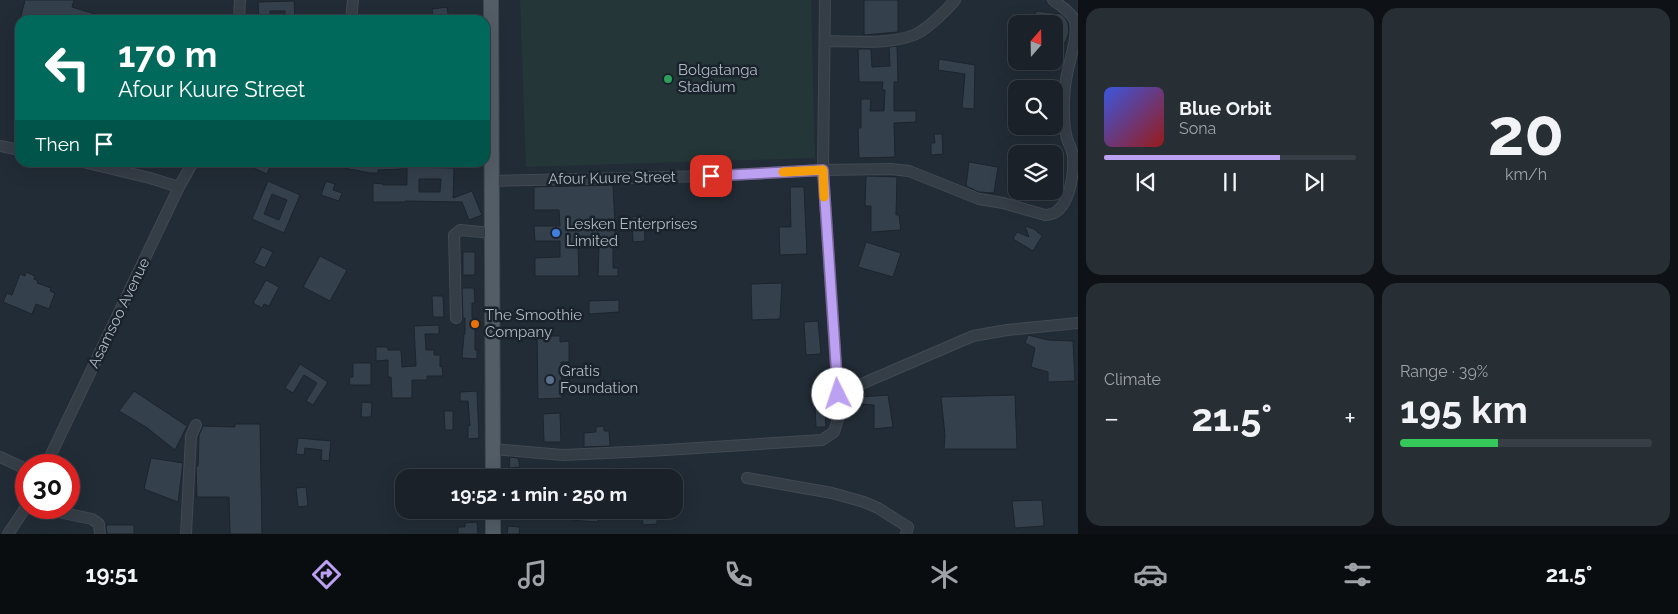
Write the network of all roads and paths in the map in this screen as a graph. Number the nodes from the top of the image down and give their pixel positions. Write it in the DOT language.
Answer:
graph roads {
  1 [pos="240,0"];
  2 [pos="353,0"];
  3 [pos="490,0"];
  4 [pos="825,0"];
  5 [pos="955,0"];
  6 [pos="1054,0"];
  7 [pos="239,15"];
  8 [pos="352,15"];
  9 [pos="490,15"];
  10 [pos="825,41"];
  11 [pos="0,146"];
  12 [pos="15,149"];
  13 [pos="1075,154"];
  14 [pos="104,167"];
  15 [pos="190,167"];
  16 [pos="489,167"];
  17 [pos="823,170"];
  18 [pos="491,181"];
  19 [pos="179,187"];
  20 [pos="492,233"];
  21 [pos="456,318"];
  22 [pos="1078,323"];
  23 [pos="838,394"];
  24 [pos="196,425"];
  25 [pos="493,449"];
  26 [pos="51,454"];
  27 [pos="0,457"];
  28 [pos="15,464"];
  29 [pos="493,469"];
  30 [pos="747,478"];
  31 [pos="80,517"];
  32 [pos="18,519"];
  33 [pos="493,519"];
  34 [pos="8,534"];
  35 [pos="100,534"];
  36 [pos="186,534"];
  37 [pos="493,534"];
  38 [pos="906,534"];
  1 -- 7 [label="street"];
  2 -- 8 [label="street"];
  3 -- 9 [label="main road"];
  4 -- 10 [label="street"];
  5 -- 10 [label="street"];
  6 -- 13 [label="street"];
  10 -- 17 [label="street"];
  11 -- 12 [label="street"];
  13 -- 17 [label="street, Afour Kuure Street"];
  14 -- 19 [label="street"];
  15 -- 19 [label="street, Asamsoo Avenue"];
  16 -- 18 [label="main road"];
  17 -- 18 [label="street, Afour Kuure Street"];
  17 -- 23 [label="street"];
  18 -- 20 [label="main road"];
  19 -- 26 [label="street, Asamsoo Avenue"];
  20 -- 21 [label="street"];
  20 -- 25 [label="main road"];
  22 -- 23 [label="street"];
  23 -- 25 [label="street"];
  24 -- 36 [label="street"];
  25 -- 29 [label="main road"];
  27 -- 28 [label="street"];
  30 -- 38 [label="street"];
  31 -- 35 [label="street"];
  32 -- 34 [label="street"];
  33 -- 37 [label="main road"];
}
